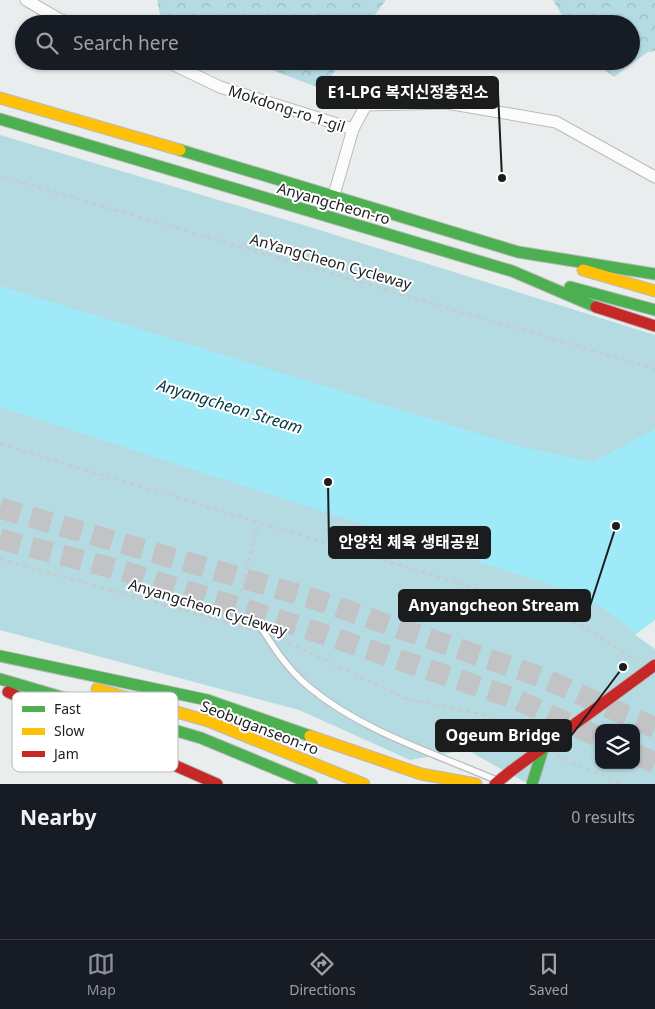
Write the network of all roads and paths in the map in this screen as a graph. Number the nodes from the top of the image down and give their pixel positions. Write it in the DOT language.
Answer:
graph roads {
  1 [pos="26,0"];
  2 [pos="52,15"];
  3 [pos="185,70"];
  4 [pos="0,98"];
  5 [pos="0,119"];
  6 [pos="353,129"];
  7 [pos="0,176"];
  8 [pos="655,177"];
  9 [pos="334,194"];
  10 [pos="518,252"];
  11 [pos="512,271"];
  12 [pos="655,274"];
  13 [pos="655,292"];
  14 [pos="655,310"];
  15 [pos="655,326"];
  16 [pos="655,369"];
  17 [pos="0,444"];
  18 [pos="258,522"];
  19 [pos="0,559"];
  20 [pos="257,621"];
  21 [pos="233,624"];
  22 [pos="264,633"];
  23 [pos="0,656"];
  24 [pos="0,660"];
  25 [pos="641,665"];
  26 [pos="655,665"];
  27 [pos="0,679"];
  28 [pos="0,688"];
  29 [pos="45,692"];
  30 [pos="109,692"];
  31 [pos="169,692"];
  32 [pos="12,693"];
  33 [pos="178,694"];
  34 [pos="178,712"];
  35 [pos="178,731"];
  36 [pos="544,748"];
  37 [pos="178,767"];
  38 [pos="421,779"];
  39 [pos="496,782"];
  40 [pos="217,784"];
  41 [pos="312,784"];
  42 [pos="364,784"];
  43 [pos="434,784"];
  44 [pos="476,784"];
  45 [pos="532,784"];
  46 [pos="623,784"];
  1 -- 2 [label="street"];
  3 -- 6 [label="street, Mokdong-ro 1-gil"];
  4 -- 9 [label="main road, Anyangcheon-ro"];
  5 -- 11 [label="main road, Anyangcheon-ro"];
  6 -- 8 [label="street, Mokdong-ro 1-gil"];
  6 -- 9 [label="street, Mokdong-ro 1-gil"];
  7 -- 16 [label="path, AnYangCheon Cycleway"];
  9 -- 10 [label="main road, Anyangcheon-ro"];
  10 -- 12 [label="main road, Anyangcheon-ro"];
  10 -- 13 [label="main road"];
  11 -- 14 [label="main road"];
  11 -- 15 [label="main road, Anyangcheon-ro"];
  17 -- 18 [label="path"];
  18 -- 21 [label="path"];
  18 -- 25 [label="path"];
  19 -- 21 [label="path, Anyangcheon Cycleway"];
  20 -- 22 [label="lane"];
  21 -- 22 [label="path, Anyangcheon Cycleway"];
  22 -- 36 [label="path, Anyangcheon Cycleway"];
  22 -- 39 [label="lane"];
  23 -- 31 [label="main road"];
  24 -- 30 [label="main road, Seobuganseon-ro"];
  26 -- 36 [label="main road, bridge"];
  27 -- 29 [label="main road, Seobuganseon-ro"];
  28 -- 32 [label="main road"];
  33 -- 38 [label="main road"];
  34 -- 42 [label="main road, Seobuganseon-ro"];
  35 -- 41 [label="main road, Seobuganseon-ro"];
  36 -- 39 [label="main road, bridge"];
  36 -- 45 [label="main road, bridge"];
  36 -- 46 [label="path, Anyangcheon Cycleway"];
  37 -- 40 [label="main road"];
  38 -- 43 [label="main road"];
  38 -- 44 [label="main road"];
}
